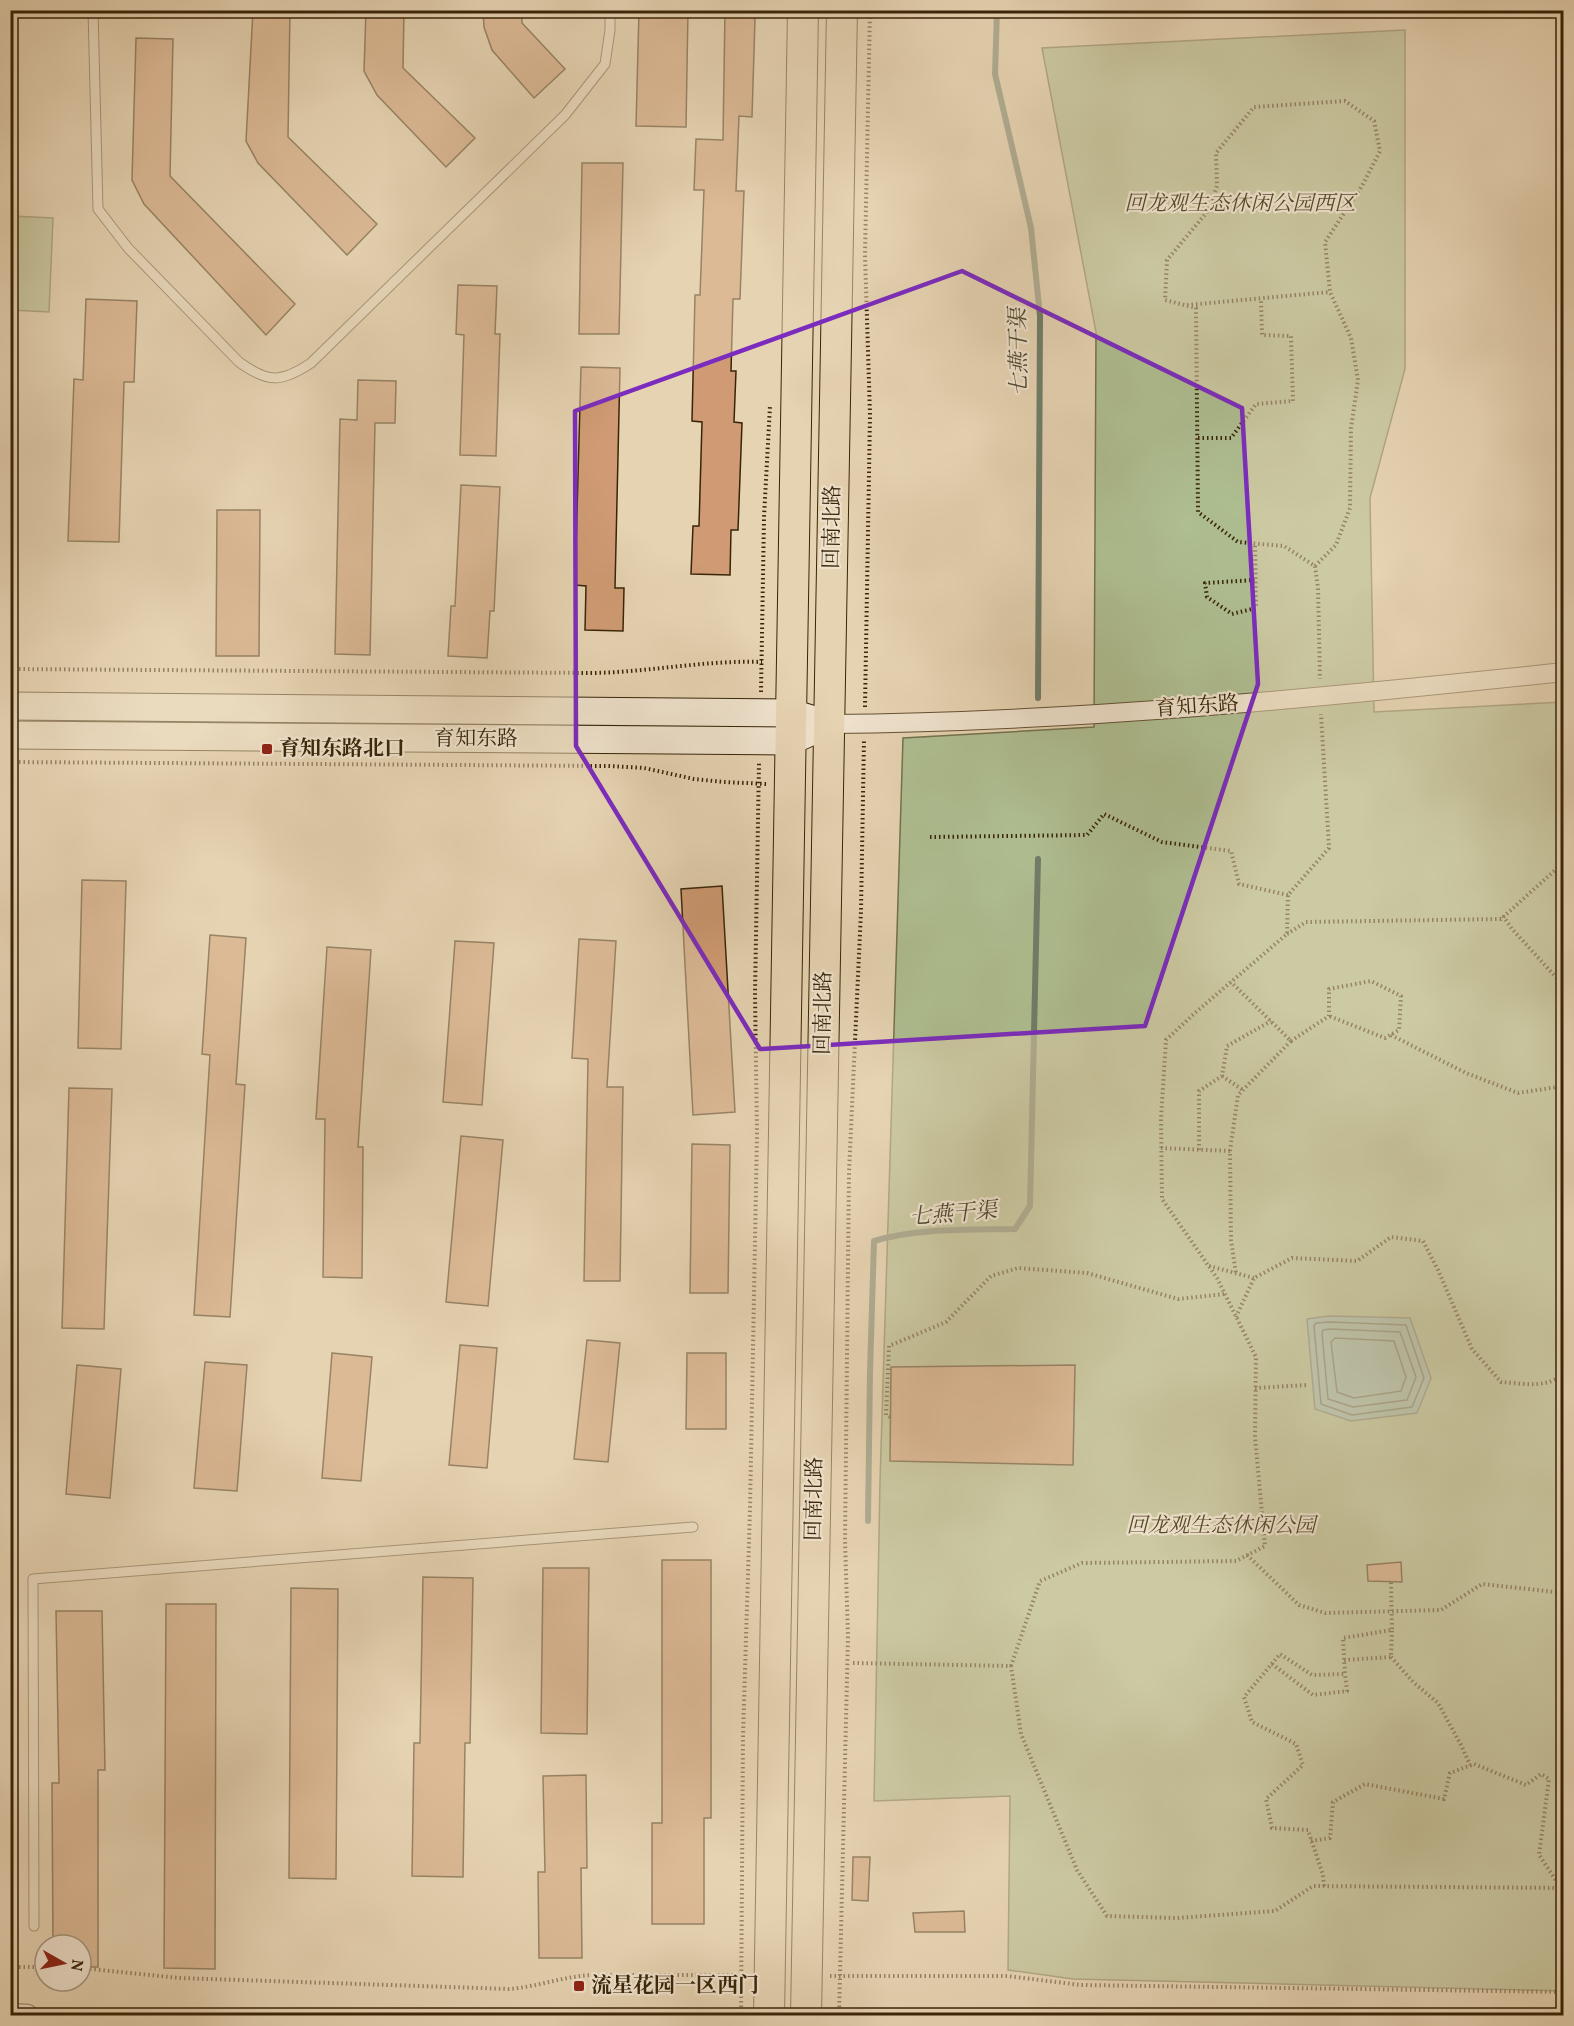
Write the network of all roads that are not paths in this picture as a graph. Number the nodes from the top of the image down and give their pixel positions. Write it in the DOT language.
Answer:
graph roads {
  1 [pos="93,10"];
  2 [pos="610,10"];
  3 [pos="802,10"];
  4 [pos="842,10"];
  5 [pos="1563,672"];
  6 [pos="10,706"];
  7 [pos="829,724"];
  8 [pos="790,727"];
  9 [pos="10,735"];
  10 [pos="693,1527"];
  11 [pos="34,1926"];
  12 [pos="10,2015"];
  13 [pos="27,2016"];
  14 [pos="769,2016"];
  15 [pos="806,2016"];
  1 -- 2 [label="lane"];
  3 -- 8 [label="main road, 回南北路"];
  4 -- 7 [label="main road, 回南北路"];
  5 -- 7 [label="street, 育知东路"];
  6 -- 8 [label="main road, 育知东路"];
  7 -- 8 [label="main road, 育知东路"];
  7 -- 15 [label="main road, 回南北路"];
  8 -- 9 [label="main road, 育知东路"];
  8 -- 14 [label="main road, 回南北路"];
  10 -- 11 [label="lane"];
  12 -- 13 [label="street"];
}
